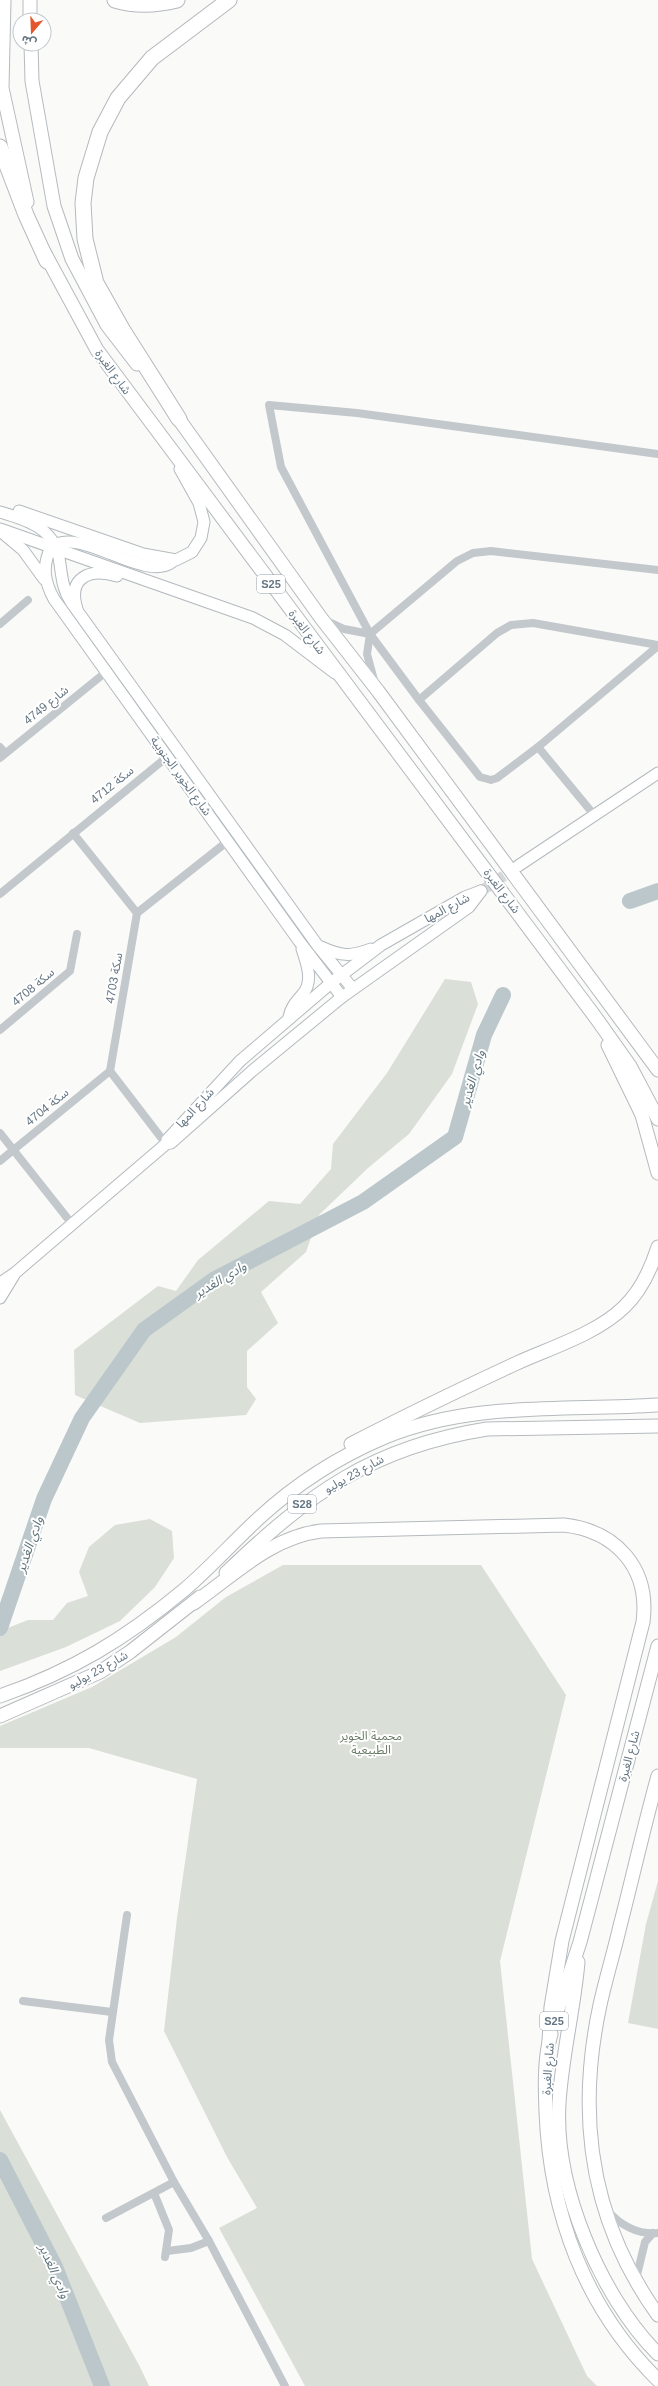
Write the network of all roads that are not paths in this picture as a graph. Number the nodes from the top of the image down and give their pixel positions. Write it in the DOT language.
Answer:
graph roads {
  1 [pos="4,0"];
  2 [pos="30,0"];
  3 [pos="115,0"];
  4 [pos="177,0"];
  5 [pos="229,0"];
  6 [pos="30,12"];
  7 [pos="31,52"];
  8 [pos="0,147"];
  9 [pos="47,262"];
  10 [pos="179,419"];
  11 [pos="170,449"];
  12 [pos="658,454"];
  13 [pos="0,506"];
  14 [pos="0,512"];
  15 [pos="0,531"];
  16 [pos="55,546"];
  17 [pos="176,560"];
  18 [pos="658,570"];
  19 [pos="47,584"];
  20 [pos="201,598"];
  21 [pos="28,600"];
  22 [pos="81,617"];
  23 [pos="321,618"];
  24 [pos="0,624"];
  25 [pos="370,634"];
  26 [pos="658,646"];
  27 [pos="106,672"];
  28 [pos="341,678"];
  29 [pos="378,691"];
  30 [pos="418,700"];
  31 [pos="538,747"];
  32 [pos="2,752"];
  33 [pos="167,757"];
  34 [pos="658,773"];
  35 [pos="595,816"];
  36 [pos="73,833"];
  37 [pos="228,841"];
  38 [pos="518,866"];
  39 [pos="0,894"];
  40 [pos="137,913"];
  41 [pos="77,934"];
  42 [pos="298,941"];
  43 [pos="381,945"];
  44 [pos="318,946"];
  45 [pos="342,975"];
  46 [pos="331,983"];
  47 [pos="353,989"];
  48 [pos="342,997"];
  49 [pos="289,1018"];
  50 [pos="596,1018"];
  51 [pos="0,1030"];
  52 [pos="645,1052"];
  53 [pos="658,1065"];
  54 [pos="658,1070"];
  55 [pos="110,1072"];
  56 [pos="658,1119"];
  57 [pos="0,1132"];
  58 [pos="166,1144"];
  59 [pos="14,1149"];
  60 [pos="0,1161"];
  61 [pos="658,1173"];
  62 [pos="72,1224"];
  63 [pos="658,1247"];
  64 [pos="15,1273"];
  65 [pos="0,1283"];
  66 [pos="0,1298"];
  67 [pos="658,1405"];
  68 [pos="658,1426"];
  69 [pos="260,1517"];
  70 [pos="194,1603"];
  71 [pos="658,1646"];
  72 [pos="28,1686"];
  73 [pos="0,1693"];
  74 [pos="0,1696"];
  75 [pos="0,1716"];
  76 [pos="658,1776"];
  77 [pos="127,1915"];
  78 [pos="580,1942"];
  79 [pos="23,2001"];
  80 [pos="112,2012"];
  81 [pos="549,2040"];
  82 [pos="174,2182"];
  83 [pos="154,2193"];
  84 [pos="602,2203"];
  85 [pos="106,2218"];
  86 [pos="656,2233"];
  87 [pos="209,2240"];
  88 [pos="636,2280"];
  89 [pos="658,2315"];
  90 [pos="658,2354"];
  91 [pos="658,2380"];
  92 [pos="285,2386"];
  1 -- 9 [label="main road, شارع الغبرة / S25"];
  2 -- 6 [label="main road"];
  3 -- 4 [label="highway"];
  5 -- 10 [label="highway"];
  7 -- 10 [label="main road, شارع الغبرة / S25"];
  8 -- 9 [label="highway"];
  9 -- 11 [label="main road, شارع الغبرة / S25"];
  10 -- 23 [label="main road, شارع الغبرة / S25"];
  11 -- 17 [label="street"];
  11 -- 28 [label="main road, شارع الغبرة / S25"];
  12 -- 25 [label="street"];
  13 -- 17 [label="street"];
  14 -- 16 [label="street"];
  15 -- 16 [label="street"];
  15 -- 19 [label="street"];
  16 -- 17 [label="street"];
  16 -- 19 [label="street, شارع الخوير الجنوبية"];
  16 -- 20 [label="street"];
  16 -- 22 [label="street, شارع الخوير الجنوبية"];
  18 -- 25 [label="street"];
  19 -- 27 [label="street, شارع الخوير الجنوبية"];
  20 -- 22 [label="street"];
  20 -- 28 [label="street"];
  21 -- 24 [label="street"];
  22 -- 44 [label="street, شارع الخوير الجنوبية"];
  23 -- 25 [label="street"];
  23 -- 29 [label="main road, شارع الغبرة / S25"];
  25 -- 29 [label="street"];
  25 -- 30 [label="street"];
  26 -- 30 [label="street"];
  26 -- 31 [label="street"];
  27 -- 32 [label="street, 4749 شارع"];
  27 -- 33 [label="street, شارع الخوير الجنوبية"];
  28 -- 50 [label="main road, شارع الغبرة / S25"];
  29 -- 52 [label="main road, شارع الغبرة / S25"];
  30 -- 31 [label="street"];
  31 -- 35 [label="street"];
  33 -- 36 [label="street, سكة 4712"];
  33 -- 37 [label="street, شارع الخوير الجنوبية"];
  34 -- 35 [label="street"];
  35 -- 38 [label="street"];
  36 -- 39 [label="street, سكة 4712"];
  36 -- 40 [label="street"];
  37 -- 40 [label="street"];
  37 -- 42 [label="street, شارع الخوير الجنوبية"];
  40 -- 55 [label="street, 4703 سكة"];
  41 -- 51 [label="street, سكة 4708"];
  42 -- 46 [label="street, شارع الخوير الجنوبية"];
  42 -- 49 [label="street"];
  43 -- 44 [label="street"];
  43 -- 45 [label="street, شارع المها"];
  43 -- 47 [label="street, شارع المها"];
  44 -- 45 [label="street, شارع الخوير الجنوبية"];
  45 -- 46 [label="street, شارع المها"];
  45 -- 47 [label="street, شارع الخوير الجنوبية"];
  46 -- 48 [label="street, شارع الخوير الجنوبية"];
  46 -- 49 [label="street, شارع المها"];
  47 -- 48 [label="street, شارع المها"];
  48 -- 58 [label="street, شارع المها"];
  49 -- 58 [label="street, شارع المها"];
  50 -- 56 [label="main road, شارع الغبرة / S25"];
  50 -- 61 [label="main road"];
  52 -- 53 [label="street"];
  52 -- 54 [label="main road, شارع الغبرة / S25"];
  55 -- 58 [label="street"];
  55 -- 59 [label="street, سكة 4704"];
  57 -- 59 [label="street"];
  58 -- 62 [label="street, شارع المها"];
  59 -- 60 [label="street, سكة 4704"];
  59 -- 62 [label="street"];
  62 -- 64 [label="street, شارع المها"];
  63 -- 69 [label="main road"];
  64 -- 65 [label="street, شارع المها"];
  64 -- 66 [label="street, شارع المها"];
  67 -- 69 [label="main road, شارع 23 يوليو / S28"];
  68 -- 70 [label="main road, شارع 23 يوليو / S28"];
  69 -- 72 [label="main road, شارع 23 يوليو / S28"];
  70 -- 75 [label="main road, شارع 23 يوليو / S28"];
  70 -- 81 [label="main road"];
  71 -- 78 [label="main road, شارع الغبرة / S25"];
  72 -- 73 [label="street"];
  72 -- 74 [label="main road, شارع 23 يوليو / S28"];
  76 -- 84 [label="main road"];
  77 -- 80 [label="street"];
  78 -- 81 [label="main road, شارع الغبرة / S25"];
  78 -- 90 [label="main road"];
  79 -- 80 [label="street"];
  80 -- 82 [label="street"];
  81 -- 91 [label="main road, شارع الغبرة / S25"];
  82 -- 83 [label="street"];
  82 -- 87 [label="street"];
  83 -- 85 [label="street"];
  83 -- 87 [label="street"];
  84 -- 86 [label="street"];
  84 -- 88 [label="main road"];
  86 -- 88 [label="street"];
  87 -- 92 [label="street"];
  88 -- 89 [label="main road"];
}
